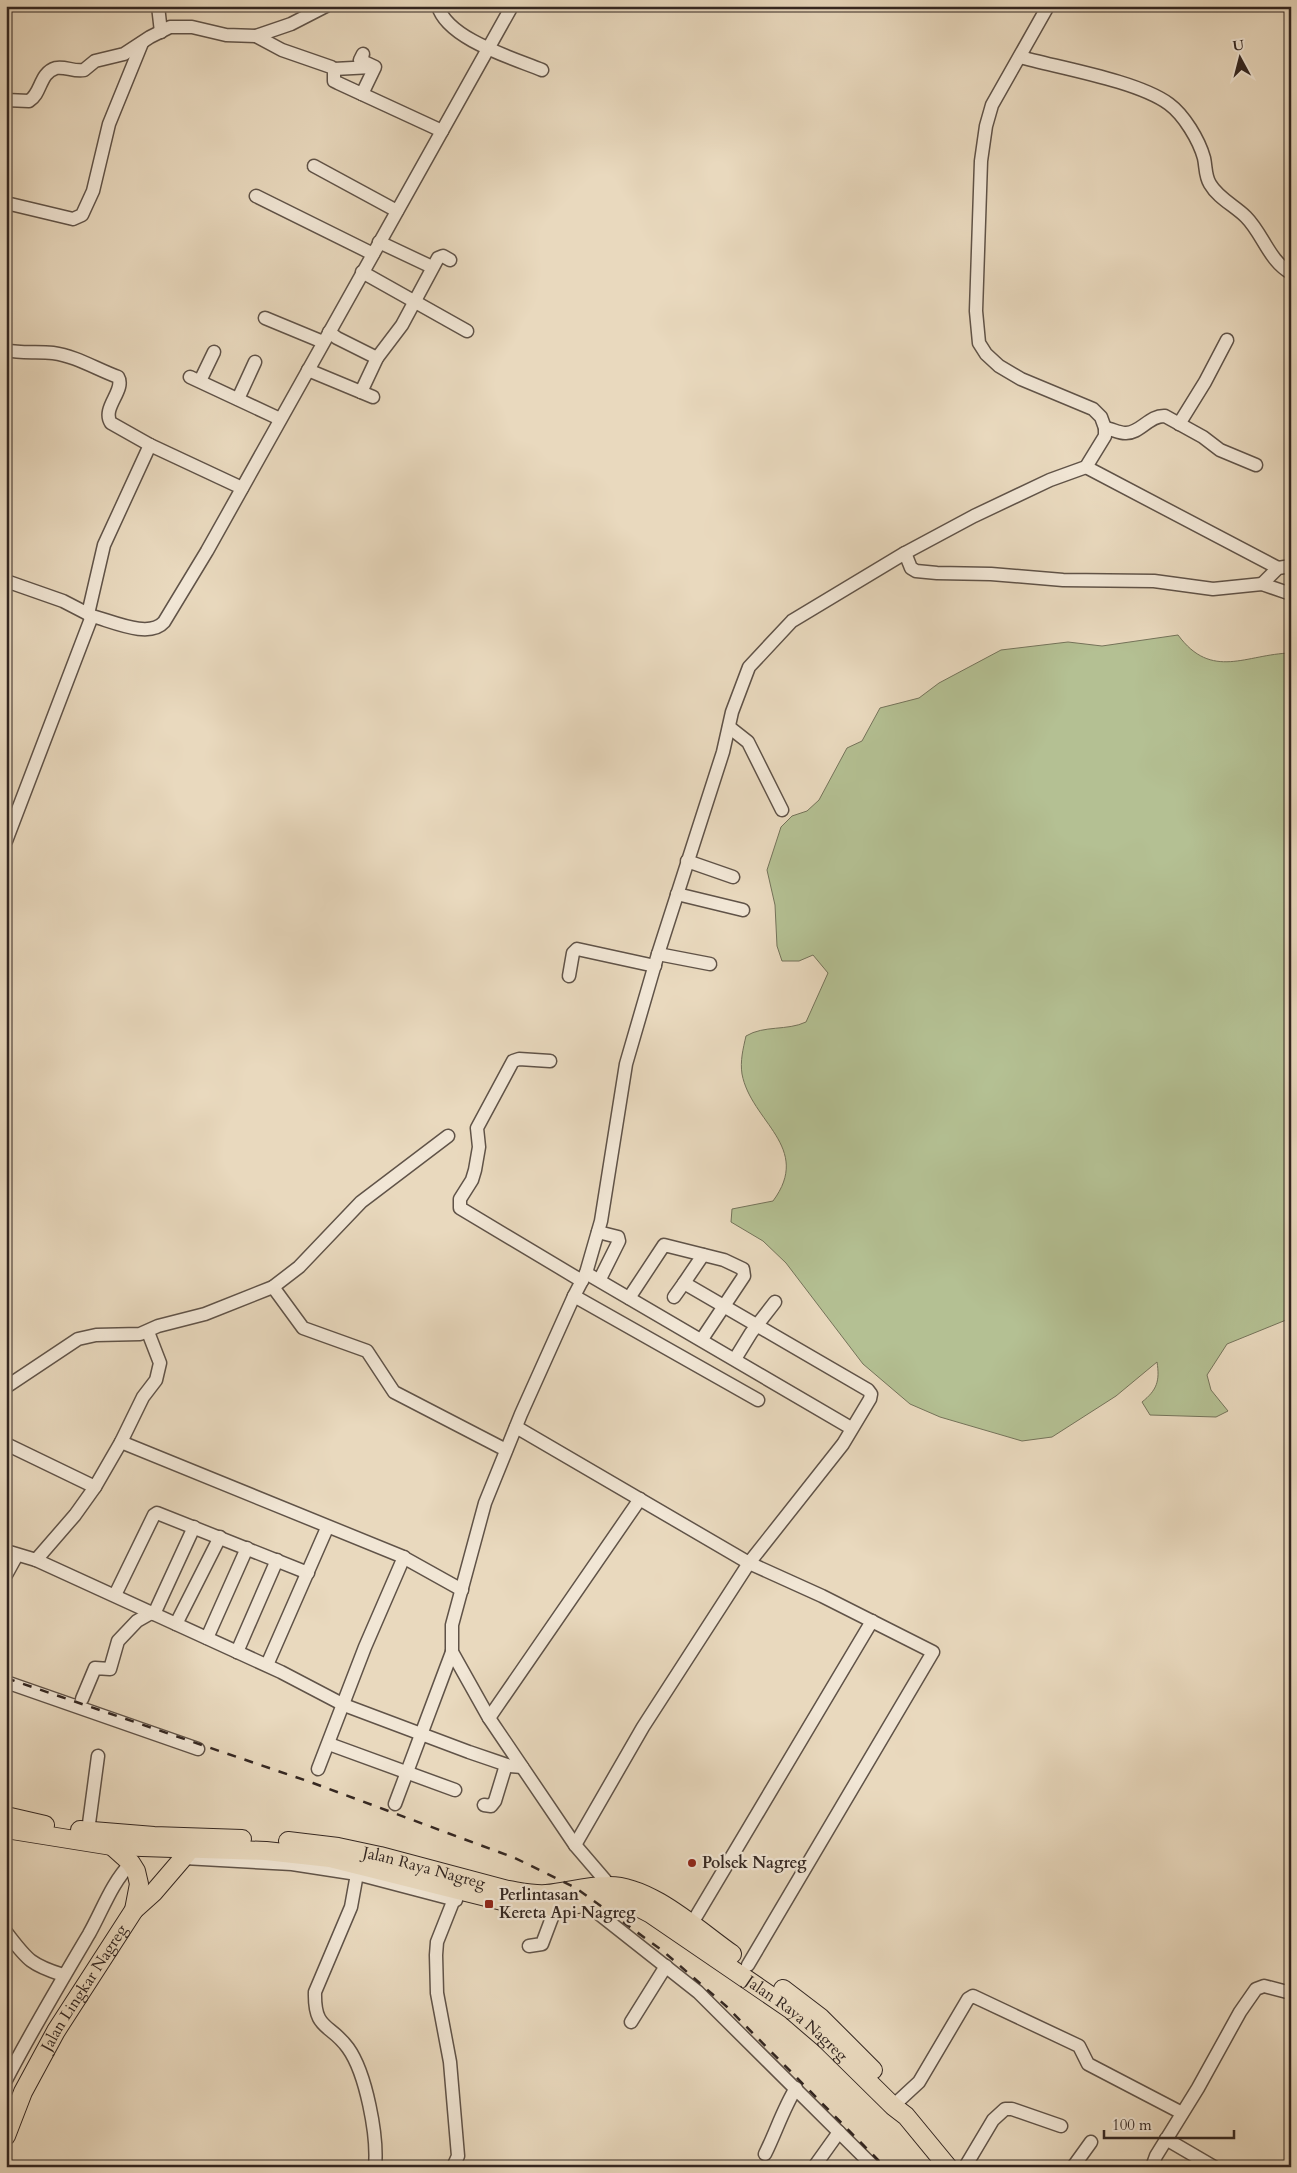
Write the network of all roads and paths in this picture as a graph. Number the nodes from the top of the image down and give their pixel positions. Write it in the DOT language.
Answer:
graph roads {
  1 [pos="158,6"];
  2 [pos="326,6"];
  3 [pos="438,6"];
  4 [pos="512,6"];
  5 [pos="1048,6"];
  6 [pos="160,32"];
  7 [pos="256,36"];
  8 [pos="142,43"];
  9 [pos="489,47"];
  10 [pos="363,54"];
  11 [pos="1020,57"];
  12 [pos="375,67"];
  13 [pos="334,69"];
  14 [pos="542,70"];
  15 [pos="362,94"];
  16 [pos="6,100"];
  17 [pos="442,131"];
  18 [pos="314,166"];
  19 [pos="256,196"];
  20 [pos="6,203"];
  21 [pos="396,211"];
  22 [pos="379,242"];
  23 [pos="372,254"];
  24 [pos="450,260"];
  25 [pos="432,267"];
  26 [pos="362,272"];
  27 [pos="1291,274"];
  28 [pos="415,300"];
  29 [pos="266,318"];
  30 [pos="467,331"];
  31 [pos="326,337"];
  32 [pos="1227,340"];
  33 [pos="6,350"];
  34 [pos="214,352"];
  35 [pos="377,358"];
  36 [pos="255,362"];
  37 [pos="308,370"];
  38 [pos="238,399"];
  39 [pos="280,419"];
  40 [pos="1179,424"];
  41 [pos="1105,428"];
  42 [pos="150,444"];
  43 [pos="1256,465"];
  44 [pos="1086,467"];
  45 [pos="242,488"];
  46 [pos="905,553"];
  47 [pos="1284,567"];
  48 [pos="6,581"];
  49 [pos="1262,584"];
  50 [pos="1291,594"];
  51 [pos="90,615"];
  52 [pos="729,727"];
  53 [pos="782,810"];
  54 [pos="6,841"];
  55 [pos="687,861"];
  56 [pos="733,877"];
  57 [pos="677,894"];
  58 [pos="743,910"];
  59 [pos="658,954"];
  60 [pos="710,964"];
  61 [pos="655,966"];
  62 [pos="570,976"];
  63 [pos="550,1061"];
  64 [pos="448,1136"];
  65 [pos="598,1232"];
  66 [pos="703,1255"];
  67 [pos="584,1277"];
  68 [pos="600,1279"];
  69 [pos="684,1283"];
  70 [pos="273,1287"];
  71 [pos="574,1296"];
  72 [pos="674,1297"];
  73 [pos="629,1298"];
  74 [pos="775,1302"];
  75 [pos="725,1305"];
  76 [pos="758,1325"];
  77 [pos="148,1332"];
  78 [pos="702,1338"];
  79 [pos="735,1359"];
  80 [pos="6,1387"];
  81 [pos="758,1400"];
  82 [pos="516,1427"];
  83 [pos="851,1428"];
  84 [pos="121,1442"];
  85 [pos="6,1444"];
  86 [pos="506,1450"];
  87 [pos="95,1487"];
  88 [pos="640,1499"];
  89 [pos="194,1526"];
  90 [pos="327,1528"];
  91 [pos="220,1537"];
  92 [pos="247,1548"];
  93 [pos="11,1553"];
  94 [pos="404,1557"];
  95 [pos="36,1560"];
  96 [pos="277,1560"];
  97 [pos="749,1563"];
  98 [pos="308,1573"];
  99 [pos="6,1575"];
  100 [pos="462,1590"];
  101 [pos="115,1595"];
  102 [pos="153,1614"];
  103 [pos="872,1621"];
  104 [pos="176,1624"];
  105 [pos="207,1638"];
  106 [pos="237,1652"];
  107 [pos="452,1652"];
  108 [pos="267,1665"];
  109 [pos="6,1682"];
  110 [pos="80,1703"];
  111 [pos="344,1705"];
  112 [pos="489,1718"];
  113 [pos="421,1735"];
  114 [pos="328,1744"];
  115 [pos="198,1748"];
  116 [pos="98,1756"];
  117 [pos="506,1765"];
  118 [pos="522,1767"];
  119 [pos="318,1769"];
  120 [pos="406,1773"];
  121 [pos="455,1790"];
  122 [pos="395,1804"];
  123 [pos="484,1805"];
  124 [pos="6,1816"];
  125 [pos="6,1829"];
  126 [pos="88,1831"];
  127 [pos="576,1845"];
  128 [pos="112,1846"];
  129 [pos="187,1854"];
  130 [pos="132,1863"];
  131 [pos="357,1874"];
  132 [pos="610,1892"];
  133 [pos="457,1894"];
  134 [pos="584,1902"];
  135 [pos="556,1907"];
  136 [pos="134,1910"];
  137 [pos="690,1925"];
  138 [pos="6,1932"];
  139 [pos="528,1946"];
  140 [pos="748,1965"];
  141 [pos="666,1966"];
  142 [pos="63,1975"];
  143 [pos="1291,1993"];
  144 [pos="631,2022"];
  145 [pos="6,2080"];
  146 [pos="796,2088"];
  147 [pos="899,2107"];
  148 [pos="1182,2112"];
  149 [pos="1061,2126"];
  150 [pos="839,2132"];
  151 [pos="6,2136"];
  152 [pos="1166,2139"];
  153 [pos="1091,2142"];
  154 [pos="765,2154"];
  155 [pos="375,2167"];
  156 [pos="453,2167"];
  157 [pos="814,2167"];
  158 [pos="874,2167"];
  159 [pos="948,2167"];
  160 [pos="965,2167"];
  161 [pos="1073,2167"];
  162 [pos="1152,2167"];
  163 [pos="1214,2167"];
  1 -- 6 [label="street"];
  2 -- 7 [label="street"];
  3 -- 9 [label="street"];
  4 -- 9 [label="street"];
  5 -- 11 [label="street"];
  6 -- 7 [label="street"];
  6 -- 8 [label="street"];
  7 -- 13 [label="street"];
  8 -- 16 [label="street"];
  8 -- 20 [label="street"];
  9 -- 14 [label="street"];
  9 -- 17 [label="street"];
  10 -- 12 [label="street"];
  11 -- 27 [label="street"];
  11 -- 41 [label="street"];
  12 -- 13 [label="street"];
  12 -- 15 [label="street"];
  13 -- 15 [label="street"];
  15 -- 17 [label="street"];
  17 -- 21 [label="street"];
  18 -- 21 [label="street"];
  19 -- 23 [label="street"];
  21 -- 22 [label="street"];
  22 -- 23 [label="street"];
  22 -- 25 [label="street"];
  23 -- 26 [label="street"];
  24 -- 25 [label="street"];
  25 -- 28 [label="street"];
  26 -- 28 [label="street"];
  26 -- 31 [label="street"];
  28 -- 30 [label="street"];
  28 -- 35 [label="street"];
  29 -- 31 [label="street"];
  31 -- 35 [label="street"];
  31 -- 37 [label="street"];
  32 -- 40 [label="street"];
  33 -- 42 [label="street"];
  34 -- 38 [label="street"];
  35 -- 37 [label="street"];
  36 -- 38 [label="street"];
  37 -- 39 [label="street"];
  38 -- 39 [label="street"];
  39 -- 45 [label="street"];
  40 -- 41 [label="street"];
  40 -- 43 [label="street"];
  41 -- 44 [label="street"];
  42 -- 45 [label="street"];
  42 -- 51 [label="street"];
  44 -- 46 [label="street"];
  44 -- 47 [label="street"];
  45 -- 51 [label="street"];
  46 -- 49 [label="street"];
  46 -- 52 [label="street"];
  47 -- 49 [label="street"];
  48 -- 51 [label="street"];
  49 -- 50 [label="street"];
  51 -- 54 [label="street"];
  52 -- 53 [label="street"];
  52 -- 55 [label="street"];
  55 -- 56 [label="street"];
  55 -- 57 [label="street"];
  57 -- 58 [label="street"];
  57 -- 59 [label="street"];
  59 -- 60 [label="street"];
  59 -- 61 [label="street"];
  61 -- 62 [label="street"];
  61 -- 65 [label="street"];
  63 -- 67 [label="street"];
  64 -- 70 [label="street"];
  65 -- 67 [label="street"];
  65 -- 68 [label="street"];
  66 -- 69 [label="street"];
  66 -- 73 [label="street"];
  66 -- 75 [label="street"];
  67 -- 68 [label="street"];
  67 -- 71 [label="street"];
  68 -- 73 [label="street"];
  69 -- 72 [label="street"];
  69 -- 75 [label="street"];
  70 -- 77 [label="street"];
  70 -- 86 [label="street"];
  71 -- 81 [label="street"];
  71 -- 82 [label="street"];
  73 -- 78 [label="street"];
  74 -- 76 [label="street"];
  75 -- 76 [label="street"];
  75 -- 78 [label="street"];
  76 -- 79 [label="street"];
  76 -- 83 [label="street"];
  77 -- 80 [label="street"];
  77 -- 84 [label="street"];
  78 -- 79 [label="street"];
  79 -- 83 [label="street"];
  82 -- 86 [label="street"];
  82 -- 88 [label="street"];
  83 -- 97 [label="street"];
  84 -- 87 [label="street"];
  84 -- 90 [label="street"];
  85 -- 87 [label="street"];
  86 -- 100 [label="street"];
  87 -- 95 [label="street"];
  88 -- 97 [label="street"];
  88 -- 112 [label="street"];
  89 -- 91 [label="street"];
  89 -- 101 [label="street"];
  89 -- 102 [label="street"];
  90 -- 94 [label="street"];
  90 -- 98 [label="street"];
  91 -- 92 [label="street"];
  91 -- 104 [label="street"];
  92 -- 96 [label="street"];
  92 -- 105 [label="street"];
  93 -- 95 [label="street"];
  93 -- 99 [label="street"];
  94 -- 100 [label="street"];
  94 -- 111 [label="street"];
  95 -- 101 [label="street"];
  96 -- 98 [label="street"];
  96 -- 106 [label="street"];
  97 -- 103 [label="street"];
  97 -- 127 [label="street"];
  98 -- 108 [label="street"];
  100 -- 107 [label="street"];
  101 -- 102 [label="street"];
  102 -- 104 [label="street"];
  102 -- 110 [label="street"];
  103 -- 137 [label="street"];
  103 -- 140 [label="street"];
  104 -- 105 [label="street"];
  105 -- 106 [label="street"];
  106 -- 108 [label="street"];
  107 -- 112 [label="street"];
  107 -- 113 [label="street"];
  108 -- 111 [label="street"];
  109 -- 110 [label="street"];
  110 -- 115 [label="street"];
  111 -- 113 [label="street"];
  111 -- 114 [label="street"];
  112 -- 118 [label="street"];
  113 -- 117 [label="street"];
  113 -- 120 [label="street"];
  114 -- 119 [label="street"];
  114 -- 120 [label="street"];
  116 -- 126 [label="street"];
  117 -- 118 [label="street"];
  117 -- 123 [label="street"];
  118 -- 127 [label="street"];
  120 -- 121 [label="street"];
  120 -- 122 [label="street"];
  124 -- 126 [label="highway, Jalan Raya Nagreg"];
  125 -- 128 [label="highway, Jalan Raya Nagreg"];
  126 -- 132 [label="highway, Jalan Raya Nagreg"];
  127 -- 132 [label="street"];
  128 -- 129 [label="highway, Jalan Raya Nagreg"];
  128 -- 130 [label="highway"];
  129 -- 131 [label="street"];
  129 -- 133 [label="highway, Jalan Raya Nagreg"];
  129 -- 136 [label="highway"];
  130 -- 136 [label="highway, Jalan Lingkar Nagreg"];
  130 -- 142 [label="street"];
  131 -- 133 [label="street"];
  131 -- 155 [label="street"];
  132 -- 134 [label="highway, Jalan Raya Nagreg"];
  132 -- 137 [label="highway, Jalan Raya Nagreg"];
  132 -- 147 [label="highway, Jalan Raya Nagreg"];
  133 -- 135 [label="highway, Jalan Raya Nagreg"];
  133 -- 156 [label="street"];
  134 -- 135 [label="highway, Jalan Raya Nagreg"];
  134 -- 141 [label="street"];
  135 -- 139 [label="street"];
  136 -- 151 [label="highway, Jalan Lingkar Nagreg"];
  137 -- 140 [label="highway, Jalan Raya Nagreg"];
  138 -- 142 [label="street"];
  140 -- 147 [label="highway, Jalan Raya Nagreg"];
  141 -- 144 [label="street"];
  141 -- 146 [label="street"];
  142 -- 145 [label="street"];
  143 -- 148 [label="street"];
  146 -- 150 [label="street"];
  146 -- 154 [label="street"];
  147 -- 148 [label="street"];
  147 -- 159 [label="highway, Jalan Raya Nagreg"];
  148 -- 152 [label="street"];
  149 -- 160 [label="street"];
  150 -- 157 [label="street"];
  150 -- 158 [label="street"];
  152 -- 162 [label="street"];
  152 -- 163 [label="street"];
  153 -- 161 [label="street"];
}
